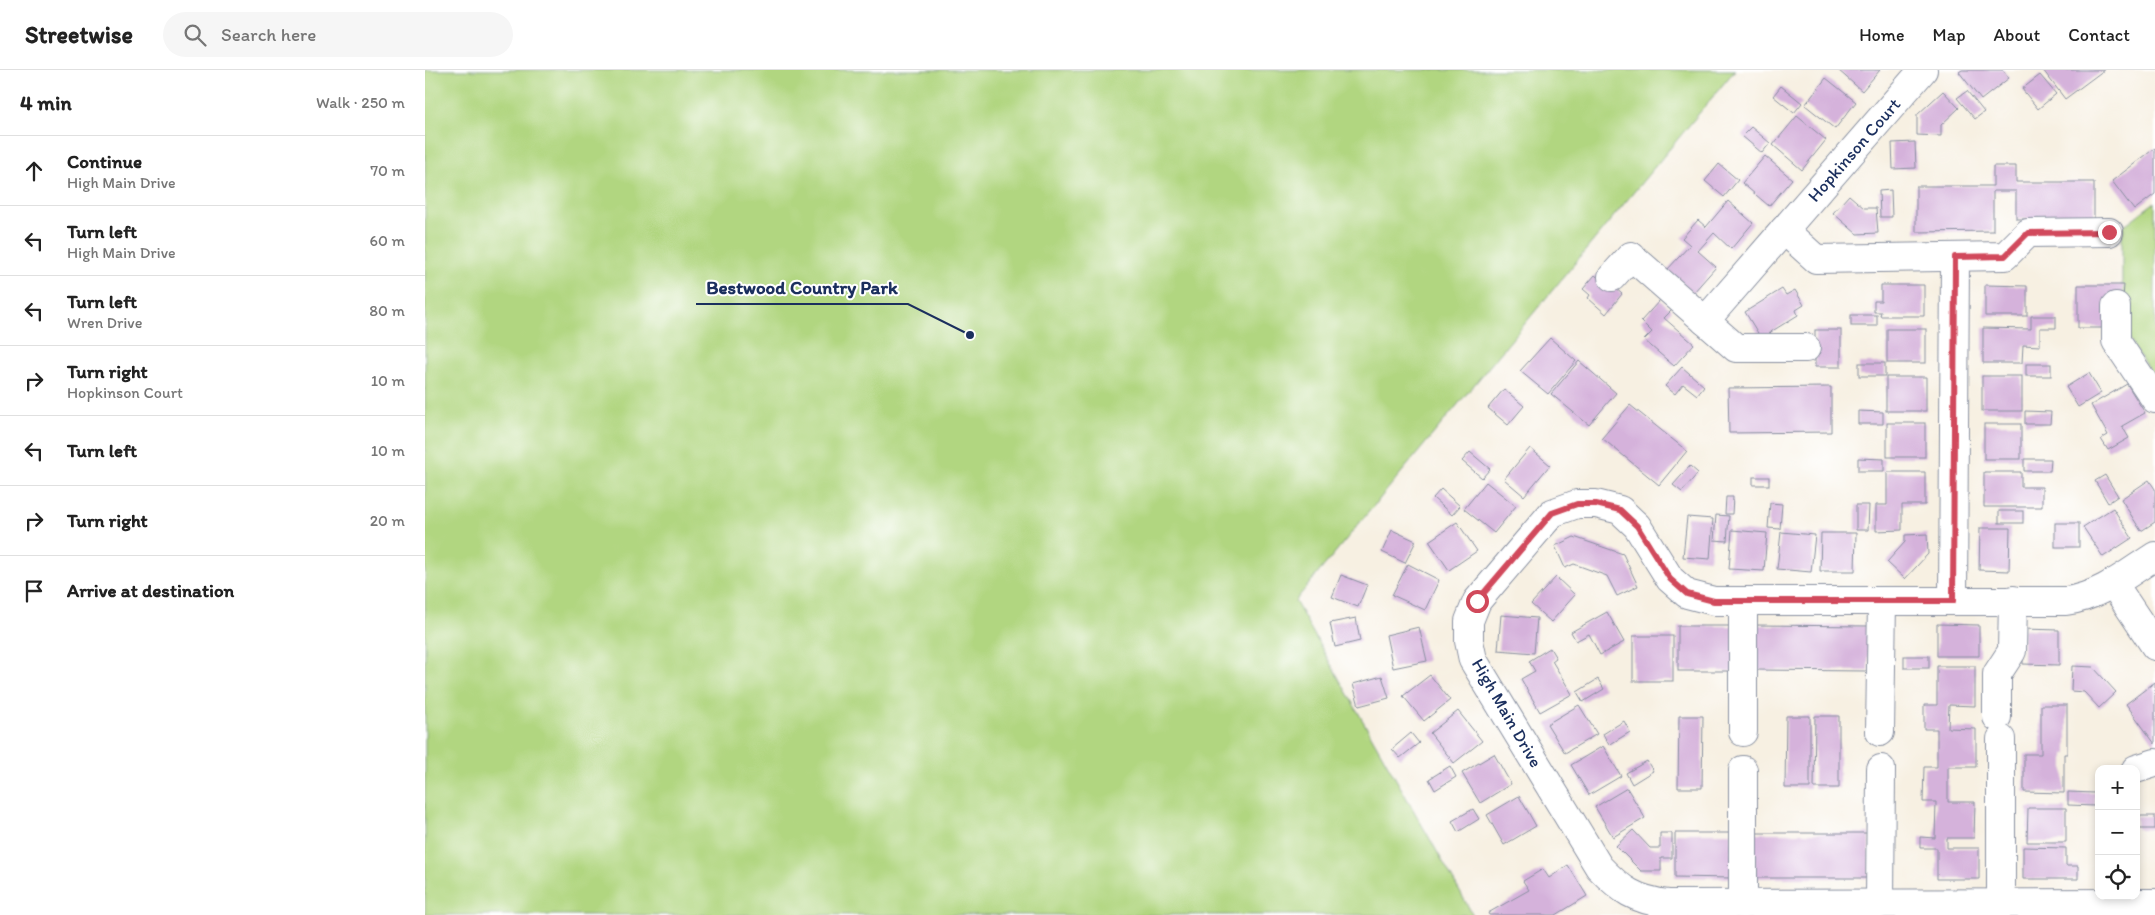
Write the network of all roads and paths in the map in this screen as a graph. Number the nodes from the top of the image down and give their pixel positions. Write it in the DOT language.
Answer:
graph roads {
  1 [pos="1923,70"];
  2 [pos="1784,230"];
  3 [pos="2109,232"];
  4 [pos="1955,257"];
  5 [pos="1613,277"];
  6 [pos="2116,306"];
  7 [pos="1705,321"];
  8 [pos="1806,348"];
  9 [pos="2155,399"];
  10 [pos="2155,556"];
  11 [pos="2113,583"];
  12 [pos="2013,600"];
  13 [pos="1743,601"];
  14 [pos="1882,601"];
  15 [pos="1953,601"];
  16 [pos="2155,646"];
  17 [pos="1743,732"];
  18 [pos="1880,732"];
  19 [pos="2155,763"];
  20 [pos="1881,769"];
  21 [pos="2140,769"];
  22 [pos="1743,770"];
  23 [pos="2001,903"];
  24 [pos="2155,903"];
  25 [pos="1743,904"];
  26 [pos="1880,904"];
  27 [pos="1653,909"];
  28 [pos="1972,909"];
  29 [pos="2108,909"];
  30 [pos="1836,910"];
  1 -- 2 [label="street, Hopkinson Court"];
  2 -- 4 [label="street"];
  2 -- 7 [label="street, Hopkinson Court"];
  3 -- 4 [label="street"];
  4 -- 15 [label="street"];
  5 -- 7 [label="street"];
  6 -- 9 [label="street"];
  7 -- 8 [label="street"];
  10 -- 11 [label="street, High Main Drive"];
  11 -- 12 [label="street, High Main Drive"];
  11 -- 16 [label="street"];
  12 -- 15 [label="street, High Main Drive"];
  12 -- 23 [label="street"];
  13 -- 14 [label="street, High Main Drive"];
  13 -- 17 [label="street"];
  13 -- 27 [label="street, High Main Drive"];
  14 -- 15 [label="street, High Main Drive"];
  14 -- 18 [label="street"];
  19 -- 21 [label="street"];
  20 -- 26 [label="street"];
  22 -- 25 [label="street"];
  23 -- 28 [label="street, High Main Drive"];
  23 -- 29 [label="street, High Main Drive"];
  24 -- 29 [label="street, High Main Drive"];
  25 -- 27 [label="street, High Main Drive"];
  25 -- 30 [label="street, High Main Drive"];
  26 -- 28 [label="street, High Main Drive"];
  26 -- 30 [label="street, High Main Drive"];
}
